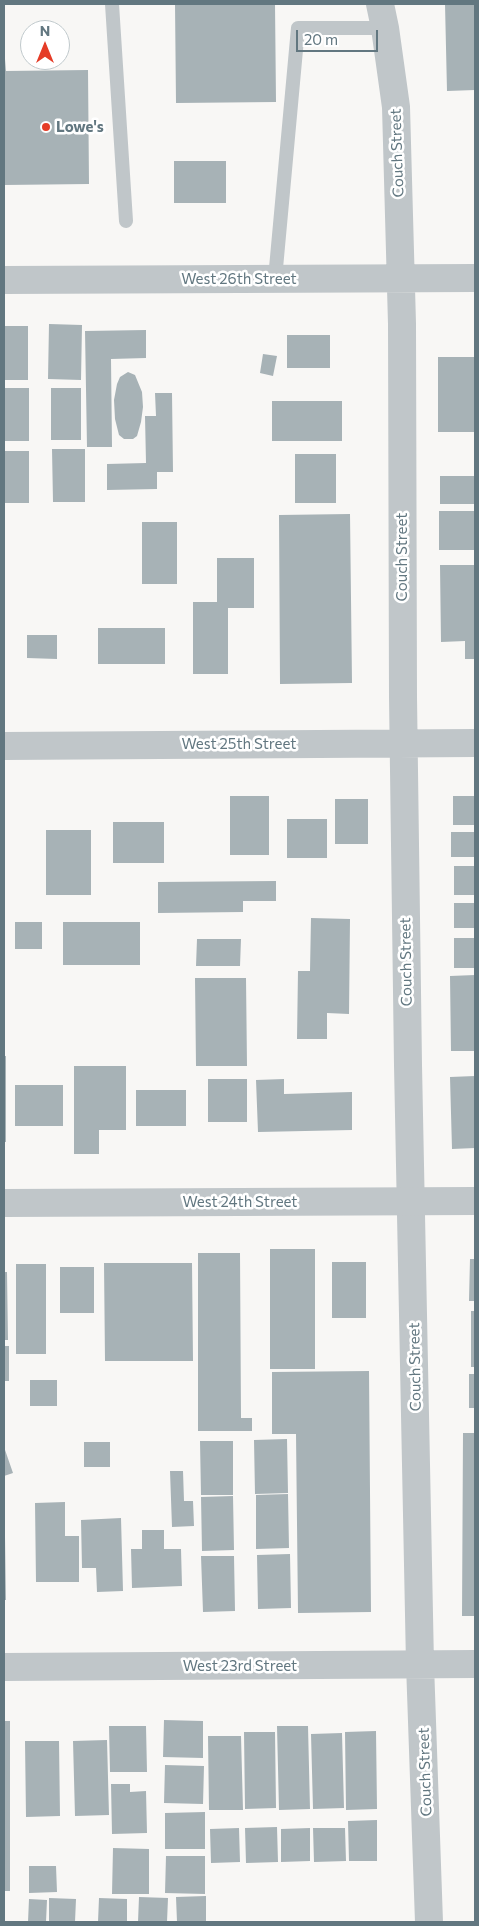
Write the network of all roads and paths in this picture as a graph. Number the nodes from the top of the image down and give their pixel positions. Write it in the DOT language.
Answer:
graph roads {
  1 [pos="112,4"];
  2 [pos="383,16"];
  3 [pos="126,221"];
  4 [pos="400,278"];
  5 [pos="475,278"];
  6 [pos="276,279"];
  7 [pos="4,280"];
  8 [pos="404,743"];
  9 [pos="475,743"];
  10 [pos="4,746"];
  11 [pos="475,1200"];
  12 [pos="412,1201"];
  13 [pos="4,1202"];
  14 [pos="420,1664"];
  15 [pos="475,1664"];
  16 [pos="4,1667"];
  17 [pos="429,1922"];
  1 -- 3 [label="lane"];
  2 -- 4 [label="street, Couch Street"];
  2 -- 6 [label="lane"];
  4 -- 5 [label="street, West 26th Street"];
  4 -- 6 [label="street, West 26th Street"];
  4 -- 8 [label="street, Couch Street"];
  6 -- 7 [label="street, West 26th Street"];
  8 -- 9 [label="street, West 25th Street"];
  8 -- 10 [label="street, West 25th Street"];
  8 -- 12 [label="street, Couch Street"];
  11 -- 12 [label="street, West 24th Street"];
  12 -- 13 [label="street, West 24th Street"];
  12 -- 14 [label="street, Couch Street"];
  14 -- 15 [label="street, West 23rd Street"];
  14 -- 16 [label="street, West 23rd Street"];
  14 -- 17 [label="street, Couch Street"];
}
